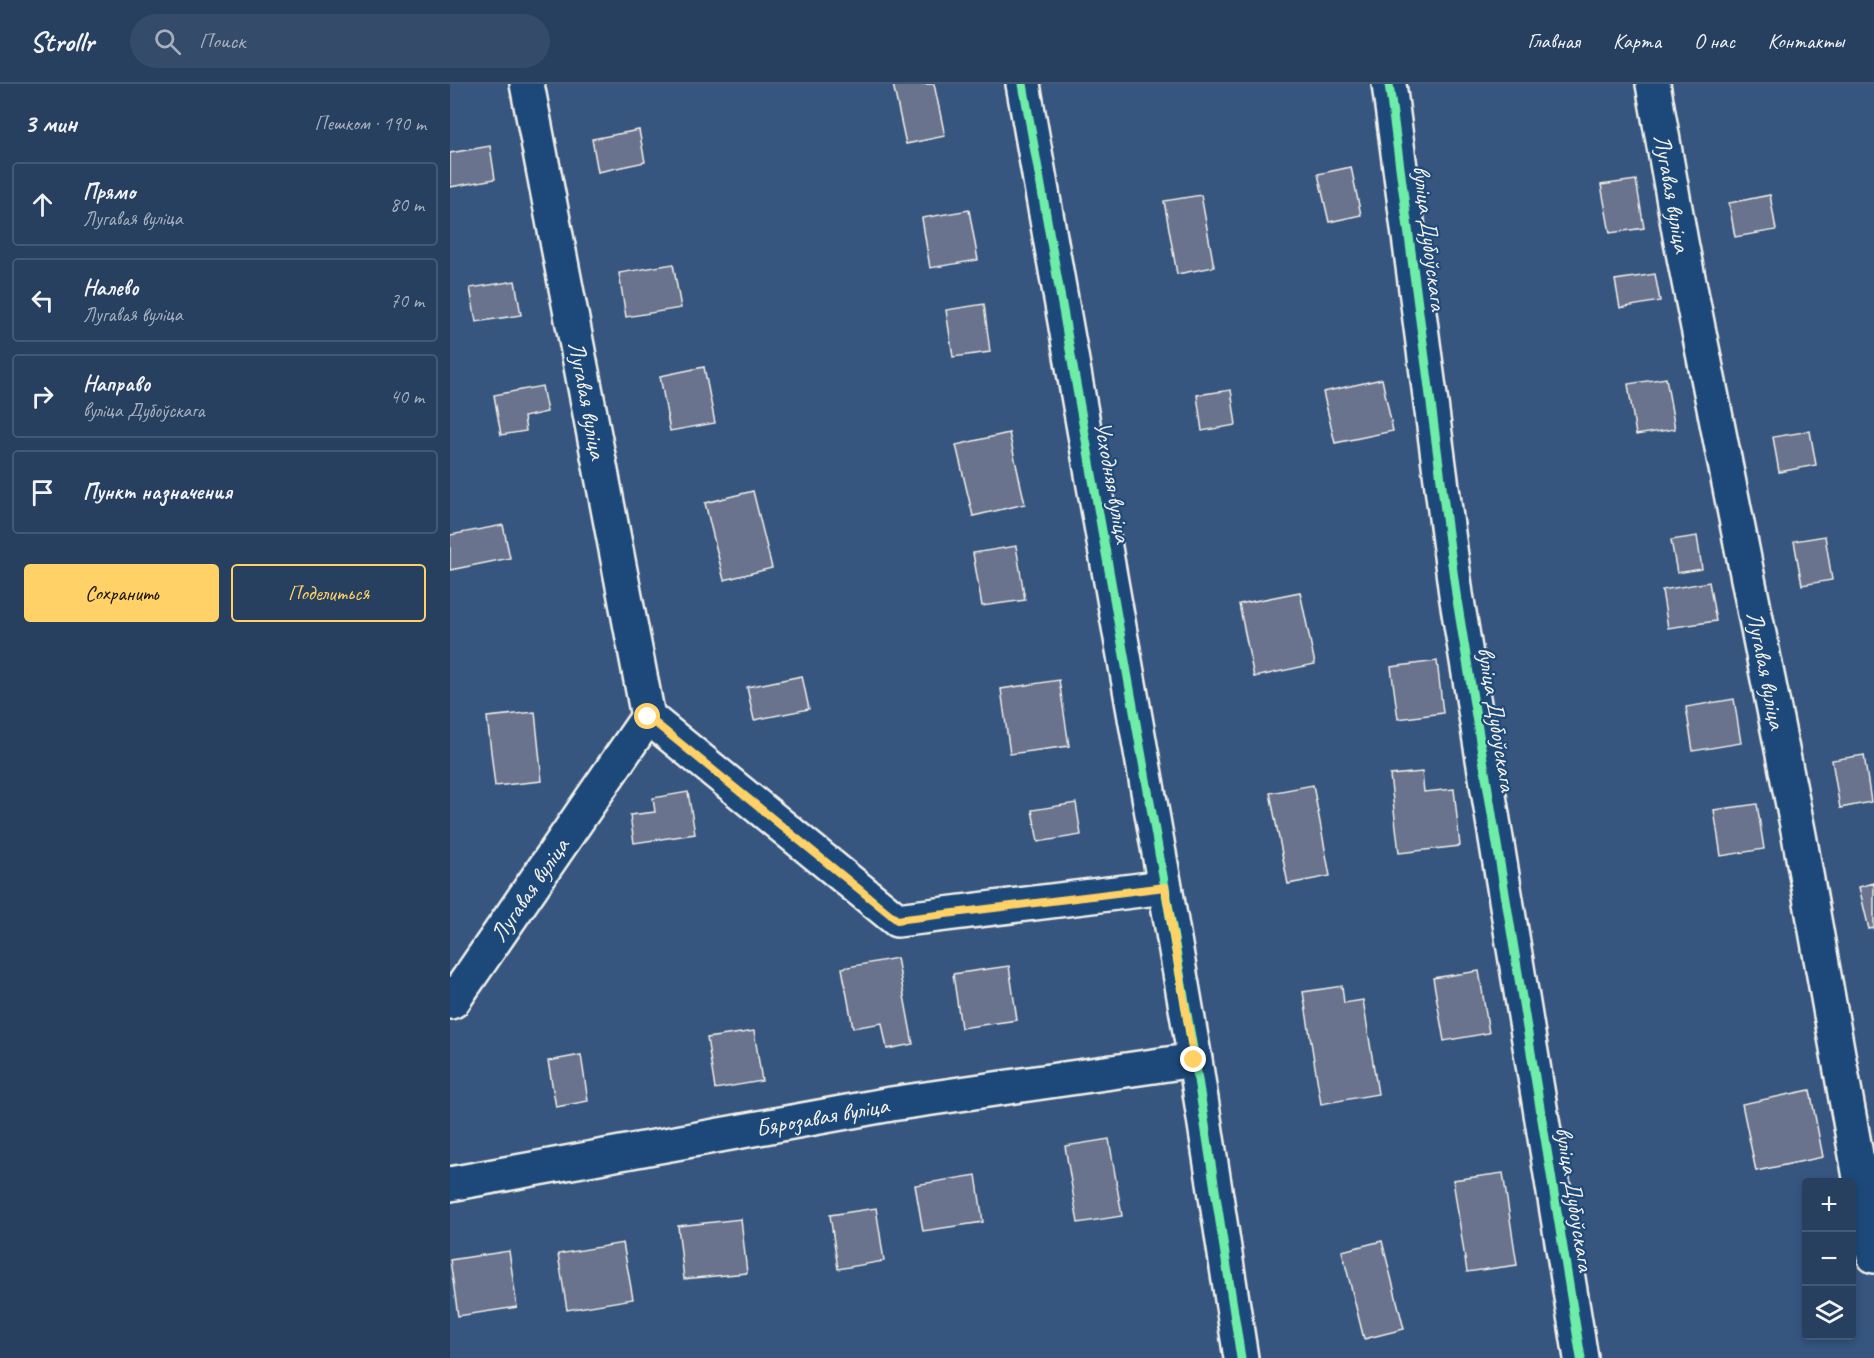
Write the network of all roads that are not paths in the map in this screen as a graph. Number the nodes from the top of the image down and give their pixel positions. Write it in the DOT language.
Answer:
graph roads {
  1 [pos="527,84"];
  2 [pos="1023,84"];
  3 [pos="1389,84"];
  4 [pos="1653,84"];
  5 [pos="648,717"];
  6 [pos="1165,887"];
  7 [pos="450,1002"];
  8 [pos="1194,1060"];
  9 [pos="450,1184"];
  10 [pos="1874,1256"];
  11 [pos="1241,1358"];
  12 [pos="1581,1358"];
  1 -- 5 [label="street, Лугавая вуліца"];
  2 -- 6 [label="street, Усходняя вуліца"];
  3 -- 12 [label="street, вуліца Дубоўскага"];
  4 -- 10 [label="street, Лугавая вуліца"];
  5 -- 6 [label="street"];
  5 -- 7 [label="street, Лугавая вуліца"];
  6 -- 8 [label="street"];
  8 -- 9 [label="street, Бярозавая вуліца"];
  8 -- 11 [label="street"];
}
